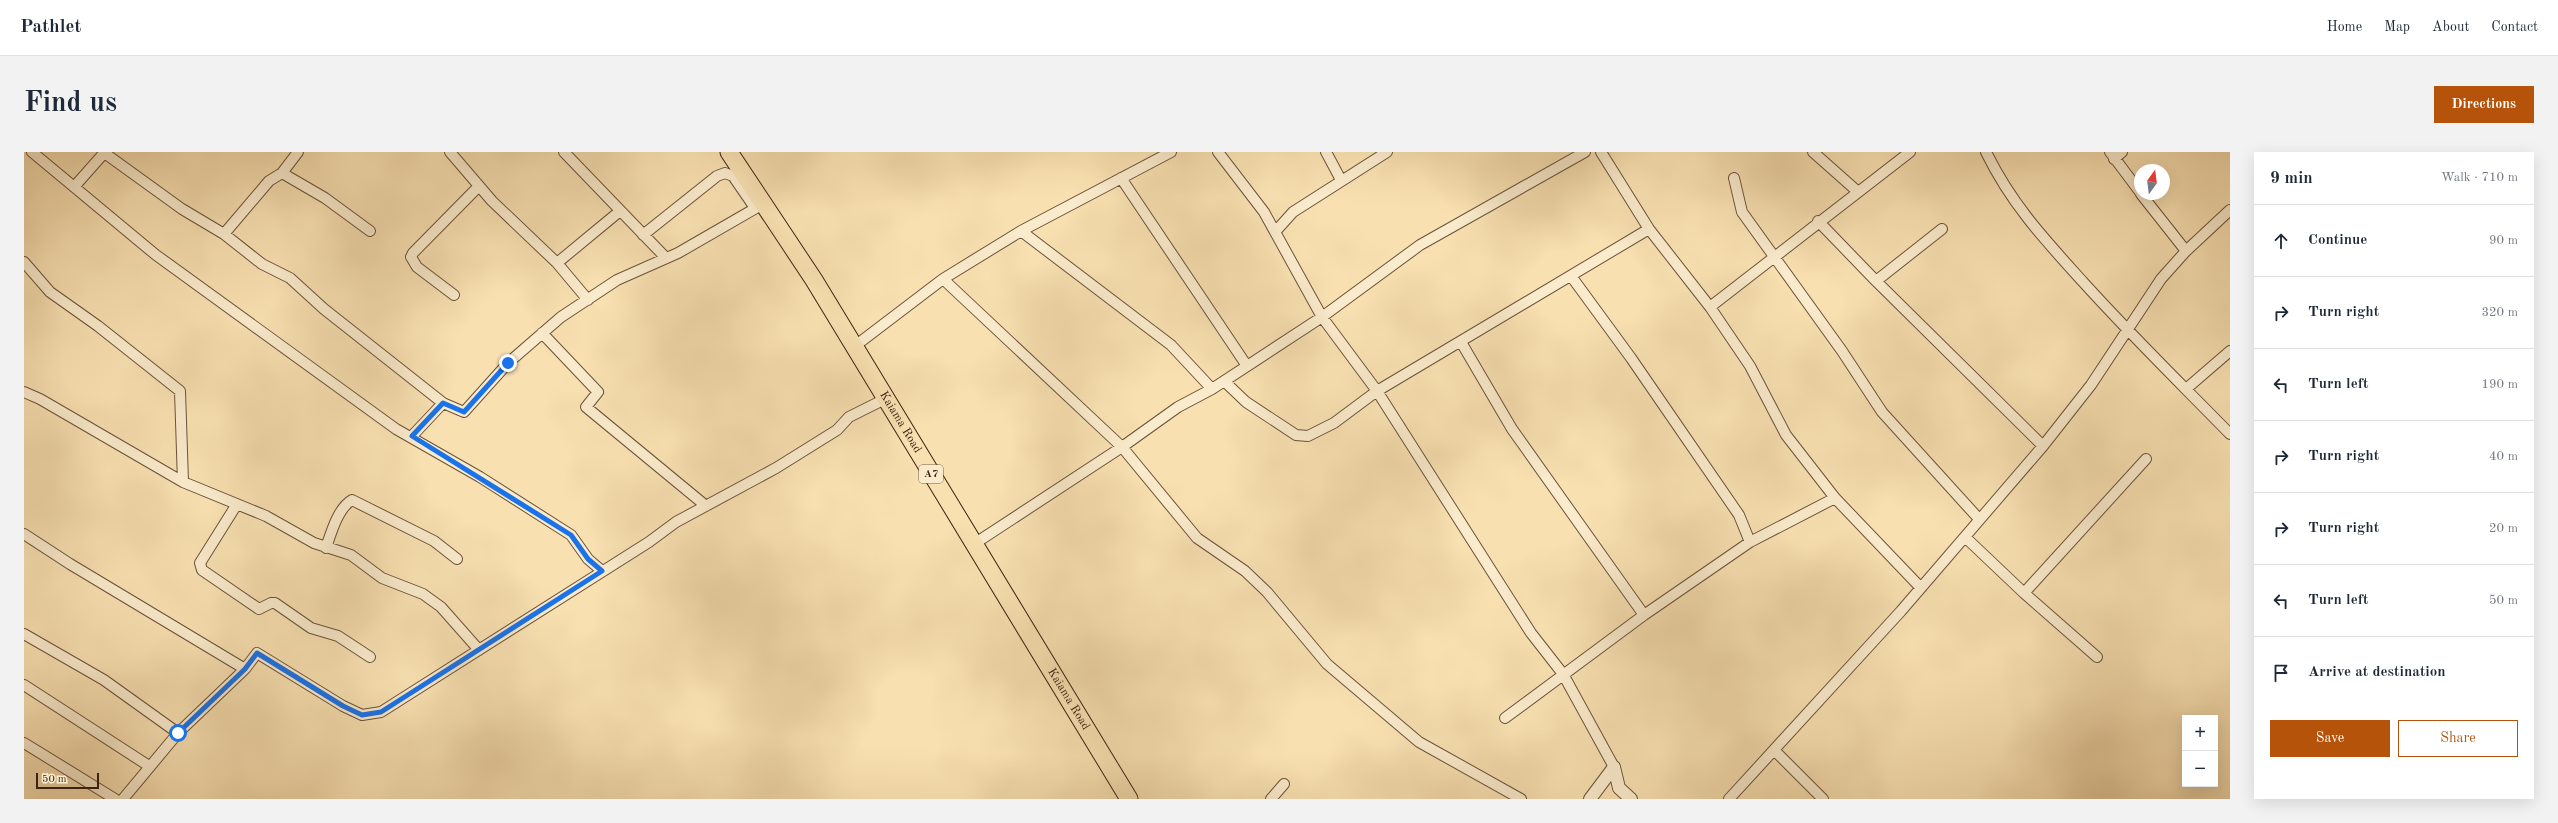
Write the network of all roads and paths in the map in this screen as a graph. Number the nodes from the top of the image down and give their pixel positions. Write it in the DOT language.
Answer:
graph roads {
  1 [pos="32,152"];
  2 [pos="104,152"];
  3 [pos="298,152"];
  4 [pos="450,152"];
  5 [pos="564,152"];
  6 [pos="729,152"];
  7 [pos="1171,152"];
  8 [pos="1218,152"];
  9 [pos="1326,152"];
  10 [pos="1585,152"];
  11 [pos="1601,152"];
  12 [pos="1813,152"];
  13 [pos="1910,152"];
  14 [pos="1986,152"];
  15 [pos="1383,153"];
  16 [pos="2115,154"];
  17 [pos="282,173"];
  18 [pos="1121,178"];
  19 [pos="1734,178"];
  20 [pos="1341,180"];
  21 [pos="2134,182"];
  22 [pos="479,186"];
  23 [pos="74,187"];
  24 [pos="1857,191"];
  25 [pos="2146,200"];
  26 [pos="759,206"];
  27 [pos="2230,210"];
  28 [pos="620,212"];
  29 [pos="1818,221"];
  30 [pos="1649,229"];
  31 [pos="1942,229"];
  32 [pos="370,231"];
  33 [pos="1021,231"];
  34 [pos="1275,232"];
  35 [pos="224,234"];
  36 [pos="643,235"];
  37 [pos="2186,251"];
  38 [pos="666,258"];
  39 [pos="1774,260"];
  40 [pos="24,262"];
  41 [pos="557,263"];
  42 [pos="1571,276"];
  43 [pos="943,279"];
  44 [pos="1876,282"];
  45 [pos="454,295"];
  46 [pos="588,300"];
  47 [pos="1710,307"];
  48 [pos="1322,316"];
  49 [pos="2126,329"];
  50 [pos="542,333"];
  51 [pos="1461,342"];
  52 [pos="855,346"];
  53 [pos="2230,351"];
  54 [pos="1248,366"];
  55 [pos="1224,381"];
  56 [pos="1212,389"];
  57 [pos="2186,389"];
  58 [pos="1377,391"];
  59 [pos="24,392"];
  60 [pos="885,399"];
  61 [pos="443,403"];
  62 [pos="2230,434"];
  63 [pos="412,436"];
  64 [pos="2044,446"];
  65 [pos="1122,447"];
  66 [pos="2146,459"];
  67 [pos="183,482"];
  68 [pos="1835,498"];
  69 [pos="236,504"];
  70 [pos="706,506"];
  71 [pos="1979,519"];
  72 [pos="24,534"];
  73 [pos="1965,537"];
  74 [pos="1750,542"];
  75 [pos="974,544"];
  76 [pos="326,548"];
  77 [pos="457,559"];
  78 [pos="602,571"];
  79 [pos="1921,588"];
  80 [pos="2024,593"];
  81 [pos="1644,615"];
  82 [pos="24,634"];
  83 [pos="479,650"];
  84 [pos="370,657"];
  85 [pos="2097,657"];
  86 [pos="245,669"];
  87 [pos="1563,674"];
  88 [pos="24,685"];
  89 [pos="1505,718"];
  90 [pos="178,733"];
  91 [pos="24,743"];
  92 [pos="1774,750"];
  93 [pos="149,766"];
  94 [pos="1614,767"];
  95 [pos="1284,784"];
  96 [pos="115,799"];
  97 [pos="122,799"];
  98 [pos="1129,799"];
  99 [pos="1271,799"];
  100 [pos="1521,799"];
  101 [pos="1590,799"];
  102 [pos="1631,799"];
  103 [pos="1729,799"];
  104 [pos="1823,799"];
  1 -- 23 [label="street"];
  2 -- 23 [label="street"];
  2 -- 35 [label="street"];
  3 -- 17 [label="street"];
  4 -- 22 [label="street"];
  5 -- 28 [label="street"];
  6 -- 26 [label="highway, Kaiama Road / A7"];
  7 -- 18 [label="street"];
  8 -- 34 [label="street"];
  9 -- 20 [label="street"];
  10 -- 48 [label="street"];
  11 -- 30 [label="street"];
  12 -- 24 [label="street"];
  13 -- 24 [label="street"];
  14 -- 49 [label="street"];
  15 -- 20 [label="street"];
  16 -- 21 [label="street"];
  17 -- 32 [label="street"];
  17 -- 35 [label="street"];
  18 -- 33 [label="street"];
  18 -- 54 [label="street"];
  19 -- 39 [label="street"];
  20 -- 34 [label="street"];
  22 -- 41 [label="street"];
  22 -- 45 [label="street"];
  23 -- 63 [label="street"];
  24 -- 29 [label="street"];
  25 -- 37 [label="street"];
  26 -- 36 [label="street"];
  26 -- 38 [label="street"];
  26 -- 52 [label="highway, Kaiama Road / A7"];
  27 -- 37 [label="street"];
  28 -- 36 [label="street"];
  28 -- 41 [label="street"];
  29 -- 39 [label="street"];
  29 -- 44 [label="street"];
  30 -- 42 [label="street"];
  30 -- 47 [label="street"];
  31 -- 44 [label="street"];
  33 -- 43 [label="street"];
  33 -- 56 [label="street"];
  34 -- 48 [label="street"];
  35 -- 61 [label="street"];
  36 -- 38 [label="street"];
  37 -- 49 [label="street"];
  38 -- 46 [label="street"];
  39 -- 47 [label="street"];
  39 -- 71 [label="street"];
  40 -- 67 [label="street"];
  41 -- 46 [label="street"];
  42 -- 51 [label="street"];
  42 -- 74 [label="street"];
  43 -- 52 [label="street"];
  43 -- 65 [label="street"];
  44 -- 64 [label="street"];
  46 -- 50 [label="street"];
  47 -- 68 [label="street"];
  48 -- 54 [label="street"];
  48 -- 58 [label="street"];
  49 -- 57 [label="street"];
  49 -- 64 [label="street"];
  50 -- 61 [label="street"];
  50 -- 70 [label="street"];
  51 -- 58 [label="street"];
  51 -- 81 [label="street"];
  52 -- 60 [label="highway, Kaiama Road / A7"];
  53 -- 57 [label="street"];
  54 -- 55 [label="street"];
  55 -- 56 [label="street"];
  55 -- 58 [label="street"];
  56 -- 65 [label="street"];
  57 -- 62 [label="street"];
  58 -- 87 [label="street"];
  59 -- 67 [label="street"];
  60 -- 70 [label="street"];
  60 -- 75 [label="highway, Kaiama Road / A7"];
  61 -- 63 [label="street"];
  63 -- 78 [label="street"];
  64 -- 71 [label="street"];
  65 -- 75 [label="street"];
  65 -- 100 [label="street"];
  66 -- 80 [label="street"];
  67 -- 69 [label="street"];
  68 -- 74 [label="street"];
  68 -- 79 [label="street"];
  69 -- 76 [label="street"];
  69 -- 84 [label="street"];
  70 -- 78 [label="street"];
  71 -- 73 [label="street"];
  72 -- 86 [label="street"];
  73 -- 79 [label="street"];
  73 -- 80 [label="street"];
  74 -- 81 [label="street"];
  75 -- 98 [label="highway, Kaiama Road / A7"];
  76 -- 77 [label="street"];
  76 -- 83 [label="street"];
  78 -- 83 [label="street"];
  79 -- 92 [label="street"];
  80 -- 85 [label="street"];
  81 -- 87 [label="street"];
  82 -- 90 [label="street"];
  83 -- 86 [label="street"];
  86 -- 90 [label="street"];
  87 -- 89 [label="street"];
  87 -- 94 [label="street"];
  88 -- 93 [label="street"];
  90 -- 93 [label="street"];
  91 -- 96 [label="street"];
  92 -- 103 [label="street"];
  92 -- 104 [label="street"];
  93 -- 97 [label="street"];
  94 -- 101 [label="street"];
  94 -- 102 [label="street"];
  95 -- 99 [label="street"];
}
